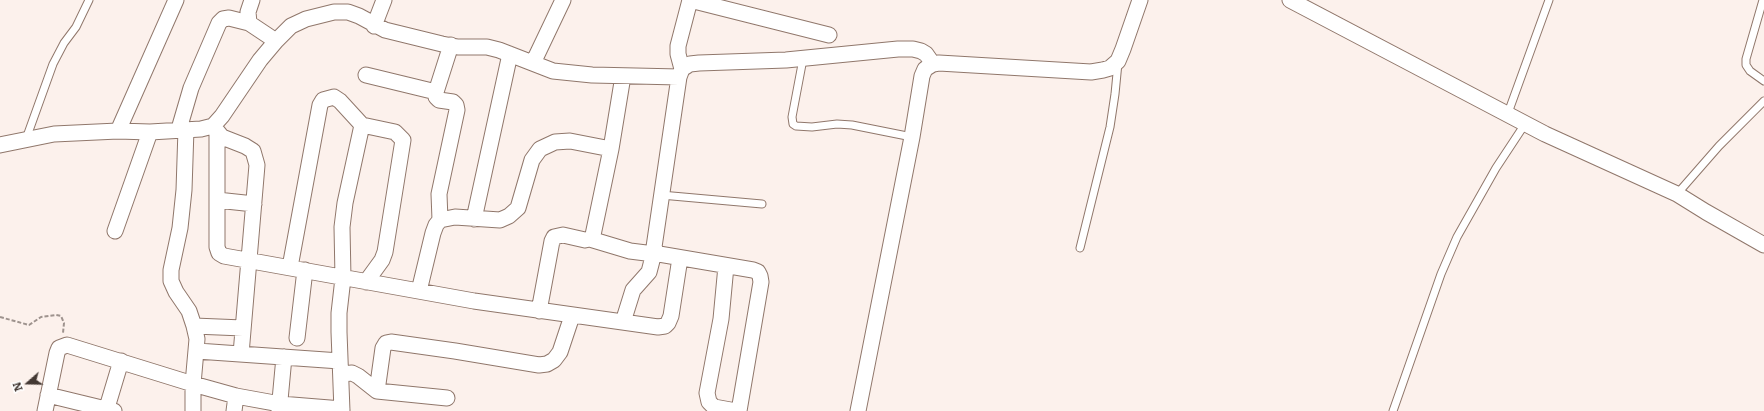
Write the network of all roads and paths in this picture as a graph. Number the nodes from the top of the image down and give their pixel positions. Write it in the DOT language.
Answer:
graph roads {
  1 [pos="89,0"];
  2 [pos="176,0"];
  3 [pos="252,0"];
  4 [pos="325,0"];
  5 [pos="384,0"];
  6 [pos="562,0"];
  7 [pos="690,0"];
  8 [pos="1140,0"];
  9 [pos="1290,0"];
  10 [pos="1549,0"];
  11 [pos="1763,0"];
  12 [pos="319,15"];
  13 [pos="249,23"];
  14 [pos="374,26"];
  15 [pos="829,35"];
  16 [pos="276,41"];
  17 [pos="451,46"];
  18 [pos="510,54"];
  19 [pos="803,59"];
  20 [pos="1118,61"];
  21 [pos="533,63"];
  22 [pos="933,64"];
  23 [pos="680,73"];
  24 [pos="366,75"];
  25 [pos="623,76"];
  26 [pos="1764,81"];
  27 [pos="436,92"];
  28 [pos="1764,101"];
  29 [pos="1508,114"];
  30 [pos="1525,124"];
  31 [pos="362,125"];
  32 [pos="182,129"];
  33 [pos="215,129"];
  34 [pos="118,131"];
  35 [pos="150,132"];
  36 [pos="912,137"];
  37 [pos="26,139"];
  38 [pos="0,145"];
  39 [pos="611,149"];
  40 [pos="1677,194"];
  41 [pos="661,195"];
  42 [pos="217,200"];
  43 [pos="254,204"];
  44 [pos="762,204"];
  45 [pos="474,219"];
  46 [pos="440,220"];
  47 [pos="115,231"];
  48 [pos="590,239"];
  49 [pos="1764,245"];
  50 [pos="1080,248"];
  51 [pos="654,252"];
  52 [pos="680,258"];
  53 [pos="248,259"];
  54 [pos="726,266"];
  55 [pos="290,267"];
  56 [pos="306,270"];
  57 [pos="343,278"];
  58 [pos="366,282"];
  59 [pos="419,291"];
  60 [pos="539,311"];
  61 [pos="572,316"];
  62 [pos="0,317"];
  63 [pos="623,322"];
  64 [pos="194,326"];
  65 [pos="243,328"];
  66 [pos="297,338"];
  67 [pos="62,346"];
  68 [pos="197,351"];
  69 [pos="241,354"];
  70 [pos="284,357"];
  71 [pos="121,361"];
  72 [pos="341,368"];
  73 [pos="193,384"];
  74 [pos="377,391"];
  75 [pos="48,396"];
  76 [pos="236,396"];
  77 [pos="447,398"];
  78 [pos="279,408"];
  79 [pos="109,410"];
  80 [pos="342,410"];
  81 [pos="45,411"];
  82 [pos="193,411"];
  83 [pos="234,411"];
  84 [pos="736,411"];
  85 [pos="739,411"];
  86 [pos="858,411"];
  87 [pos="1393,411"];
  1 -- 37 [label="lane"];
  2 -- 34 [label="street"];
  3 -- 13 [label="street"];
  4 -- 12 [label="street"];
  5 -- 14 [label="street"];
  6 -- 21 [label="street"];
  7 -- 15 [label="street"];
  7 -- 23 [label="street"];
  8 -- 20 [label="street"];
  9 -- 29 [label="street"];
  10 -- 29 [label="lane"];
  11 -- 26 [label="lane"];
  12 -- 14 [label="street"];
  12 -- 16 [label="street"];
  13 -- 16 [label="street"];
  13 -- 32 [label="street"];
  14 -- 17 [label="street"];
  16 -- 33 [label="street"];
  17 -- 18 [label="street"];
  17 -- 27 [label="street"];
  18 -- 21 [label="street"];
  18 -- 45 [label="street"];
  19 -- 22 [label="street"];
  19 -- 23 [label="street"];
  19 -- 36 [label="lane"];
  20 -- 22 [label="street"];
  20 -- 50 [label="lane"];
  21 -- 25 [label="street"];
  22 -- 36 [label="street"];
  23 -- 25 [label="street"];
  23 -- 41 [label="street"];
  24 -- 27 [label="street"];
  25 -- 39 [label="street"];
  27 -- 46 [label="street"];
  28 -- 40 [label="lane"];
  29 -- 30 [label="street"];
  30 -- 40 [label="street"];
  30 -- 87 [label="lane"];
  31 -- 55 [label="street"];
  31 -- 57 [label="street"];
  31 -- 58 [label="street"];
  32 -- 33 [label="street"];
  32 -- 35 [label="street"];
  32 -- 64 [label="street"];
  33 -- 42 [label="street"];
  33 -- 43 [label="street"];
  34 -- 35 [label="street"];
  34 -- 37 [label="street"];
  35 -- 47 [label="street"];
  36 -- 86 [label="street"];
  37 -- 38 [label="street"];
  39 -- 45 [label="street"];
  39 -- 48 [label="street"];
  40 -- 49 [label="street"];
  41 -- 44 [label="lane"];
  41 -- 51 [label="street"];
  42 -- 43 [label="street"];
  42 -- 53 [label="street"];
  43 -- 53 [label="street"];
  45 -- 46 [label="street"];
  46 -- 59 [label="street"];
  48 -- 51 [label="street"];
  48 -- 60 [label="street"];
  51 -- 52 [label="street"];
  51 -- 63 [label="street"];
  52 -- 54 [label="street"];
  52 -- 63 [label="street"];
  53 -- 55 [label="street"];
  53 -- 65 [label="street"];
  54 -- 84 [label="street"];
  54 -- 85 [label="street"];
  55 -- 56 [label="street"];
  56 -- 57 [label="street"];
  56 -- 66 [label="street"];
  57 -- 58 [label="street"];
  57 -- 72 [label="street"];
  58 -- 59 [label="street"];
  59 -- 60 [label="street"];
  60 -- 61 [label="street"];
  61 -- 63 [label="street"];
  61 -- 74 [label="street"];
  62 -- 67 [label="path"];
  64 -- 65 [label="street"];
  64 -- 68 [label="street"];
  65 -- 69 [label="street"];
  67 -- 71 [label="street"];
  67 -- 75 [label="street"];
  68 -- 69 [label="street"];
  68 -- 73 [label="street"];
  69 -- 70 [label="street"];
  70 -- 72 [label="street"];
  70 -- 78 [label="street"];
  71 -- 73 [label="street"];
  71 -- 79 [label="street"];
  72 -- 74 [label="street"];
  72 -- 80 [label="street"];
  73 -- 76 [label="street"];
  73 -- 82 [label="street"];
  74 -- 77 [label="street"];
  75 -- 79 [label="street"];
  75 -- 81 [label="street"];
  76 -- 78 [label="street"];
  76 -- 83 [label="street"];
  78 -- 80 [label="street"];
}
